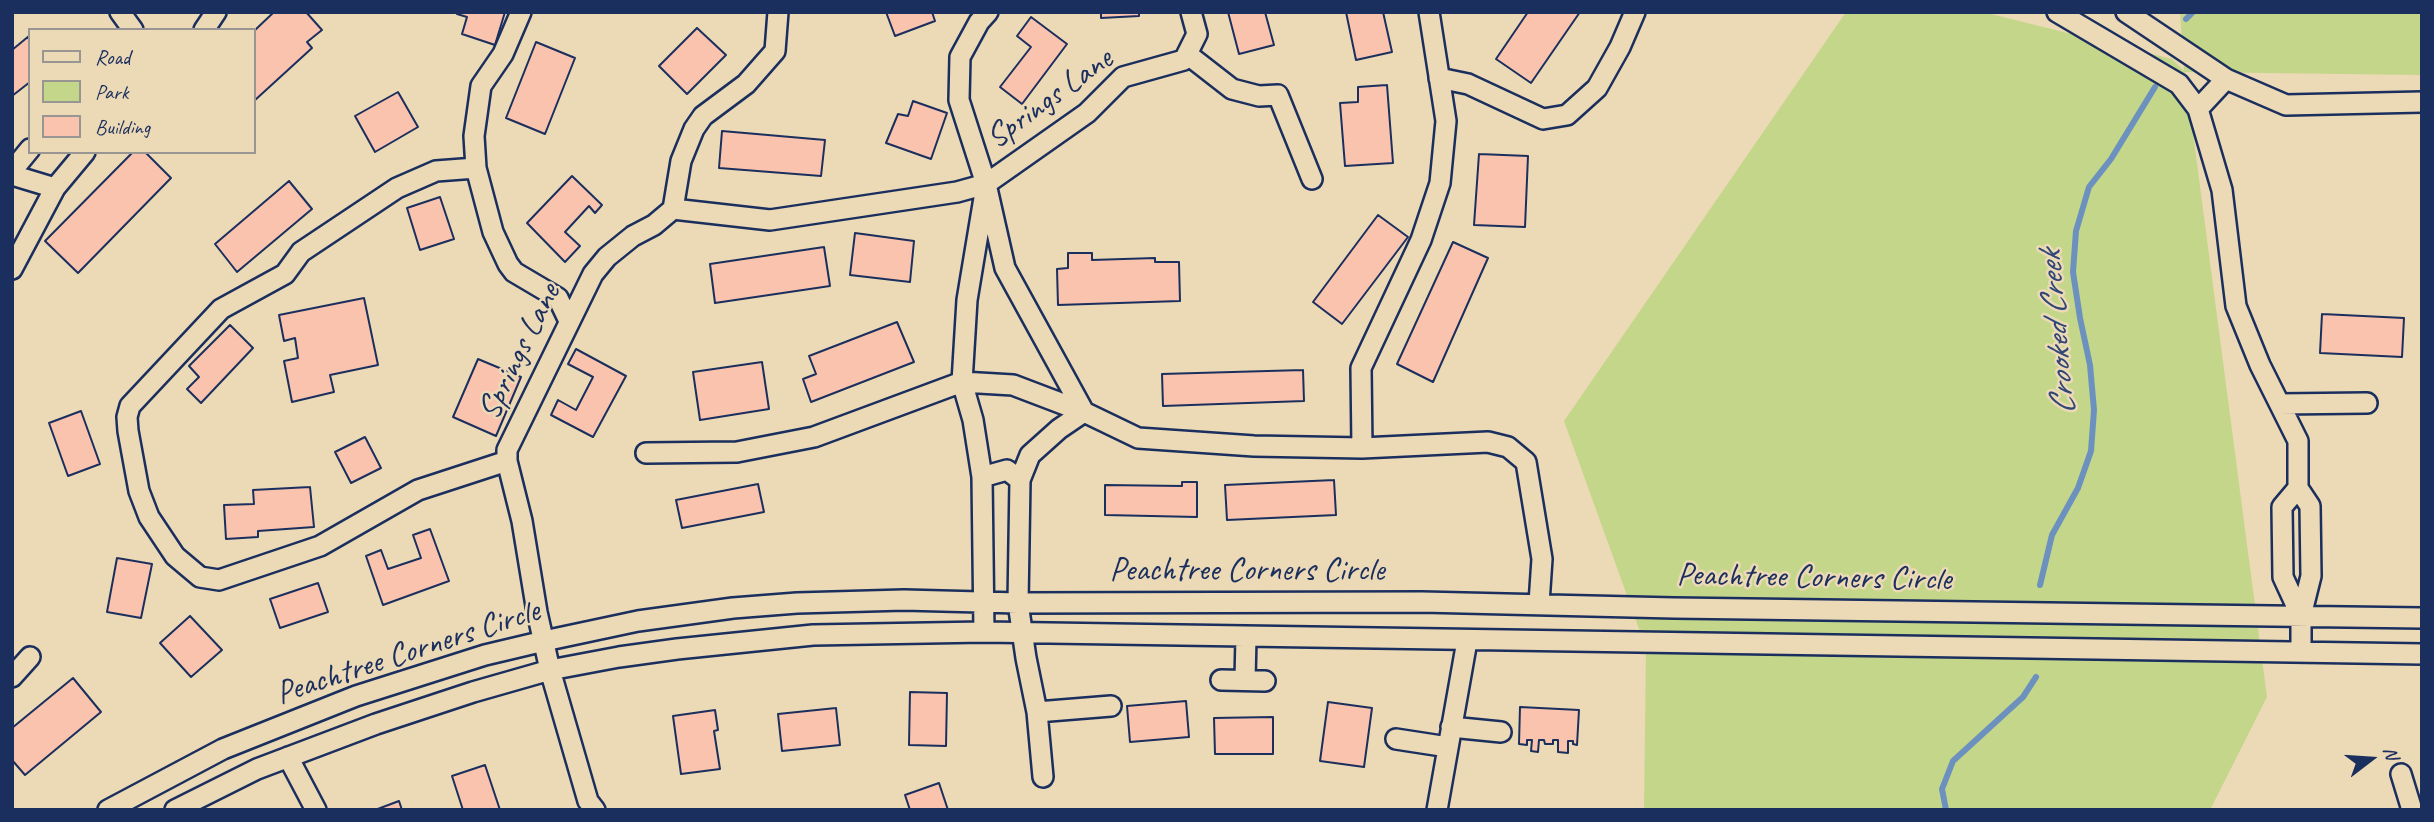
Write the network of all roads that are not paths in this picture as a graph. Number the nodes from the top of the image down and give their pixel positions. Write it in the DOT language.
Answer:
graph roads {
  1 [pos="120,12"];
  2 [pos="216,12"];
  3 [pos="522,12"];
  4 [pos="778,12"];
  5 [pos="988,12"];
  6 [pos="1191,12"];
  7 [pos="1429,12"];
  8 [pos="1635,12"];
  9 [pos="2057,12"];
  10 [pos="2126,12"];
  11 [pos="132,28"];
  12 [pos="205,28"];
  13 [pos="1186,54"];
  14 [pos="2220,75"];
  15 [pos="1439,78"];
  16 [pos="2422,102"];
  17 [pos="2195,103"];
  18 [pos="28,152"];
  19 [pos="83,154"];
  20 [pos="476,168"];
  21 [pos="12,173"];
  22 [pos="1312,178"];
  23 [pos="986,184"];
  24 [pos="55,188"];
  25 [pos="673,209"];
  26 [pos="12,269"];
  27 [pos="569,321"];
  28 [pos="962,382"];
  29 [pos="2367,403"];
  30 [pos="2280,404"];
  31 [pos="1084,412"];
  32 [pos="1362,448"];
  33 [pos="646,453"];
  34 [pos="507,461"];
  35 [pos="982,477"];
  36 [pos="1020,480"];
  37 [pos="2298,488"];
  38 [pos="983,601"];
  39 [pos="1018,603"];
  40 [pos="1539,603"];
  41 [pos="2301,616"];
  42 [pos="2422,618"];
  43 [pos="984,632"];
  44 [pos="1024,633"];
  45 [pos="1246,636"];
  46 [pos="1467,640"];
  47 [pos="544,641"];
  48 [pos="2301,652"];
  49 [pos="2422,654"];
  50 [pos="30,657"];
  51 [pos="550,670"];
  52 [pos="12,677"];
  53 [pos="1221,680"];
  54 [pos="1111,706"];
  55 [pos="1037,712"];
  56 [pos="1451,727"];
  57 [pos="1501,732"];
  58 [pos="1396,739"];
  59 [pos="1448,747"];
  60 [pos="288,757"];
  61 [pos="2401,774"];
  62 [pos="1043,777"];
  63 [pos="108,810"];
  64 [pos="175,810"];
  65 [pos="316,810"];
  66 [pos="595,810"];
  67 [pos="1437,810"];
  68 [pos="2412,810"];
  1 -- 11 [label="street"];
  2 -- 12 [label="street"];
  3 -- 20 [label="street"];
  4 -- 25 [label="street"];
  5 -- 23 [label="street, Springs Lane"];
  6 -- 13 [label="street"];
  7 -- 15 [label="street"];
  8 -- 15 [label="street"];
  9 -- 17 [label="street"];
  10 -- 14 [label="street"];
  13 -- 22 [label="street"];
  13 -- 23 [label="street, Springs Lane"];
  14 -- 16 [label="street"];
  14 -- 17 [label="street"];
  15 -- 32 [label="street"];
  17 -- 30 [label="street"];
  18 -- 21 [label="street"];
  19 -- 24 [label="street"];
  20 -- 27 [label="street"];
  20 -- 34 [label="street"];
  21 -- 24 [label="street"];
  23 -- 25 [label="street, Springs Lane"];
  23 -- 28 [label="street, Springs Lane"];
  23 -- 31 [label="street, Springs Lane"];
  24 -- 26 [label="street"];
  25 -- 27 [label="street, Springs Lane"];
  27 -- 34 [label="street, Springs Lane"];
  28 -- 31 [label="street"];
  28 -- 33 [label="street"];
  28 -- 35 [label="street, Springs Lane"];
  29 -- 30 [label="street"];
  30 -- 37 [label="street"];
  31 -- 32 [label="street"];
  31 -- 36 [label="street"];
  32 -- 40 [label="street"];
  34 -- 47 [label="street, Springs Lane"];
  35 -- 36 [label="street"];
  35 -- 38 [label="street, Springs Lane"];
  36 -- 39 [label="street"];
  37 -- 41 [label="street"];
  37 -- 41 [label="street"];
  38 -- 39 [label="street, Peachtree Corners Circle"];
  38 -- 43 [label="street, Springs Lane"];
  38 -- 47 [label="street, Peachtree Corners Circle"];
  39 -- 40 [label="street, Peachtree Corners Circle"];
  39 -- 44 [label="street"];
  40 -- 41 [label="street, Peachtree Corners Circle"];
  41 -- 42 [label="street, Peachtree Corners Circle"];
  41 -- 48 [label="street"];
  43 -- 44 [label="street, Peachtree Corners Circle"];
  43 -- 51 [label="street, Peachtree Corners Circle"];
  44 -- 45 [label="street, Peachtree Corners Circle"];
  44 -- 55 [label="street"];
  45 -- 46 [label="street, Peachtree Corners Circle"];
  45 -- 53 [label="street"];
  46 -- 48 [label="street, Peachtree Corners Circle"];
  46 -- 56 [label="street"];
  47 -- 51 [label="street, Springs Lane"];
  47 -- 63 [label="street, Peachtree Corners Circle"];
  48 -- 49 [label="street, Peachtree Corners Circle"];
  50 -- 52 [label="street"];
  51 -- 60 [label="street, Peachtree Corners Circle"];
  51 -- 66 [label="street, Springs Lane"];
  54 -- 55 [label="street"];
  55 -- 62 [label="street"];
  56 -- 57 [label="street"];
  56 -- 59 [label="street"];
  58 -- 59 [label="street"];
  59 -- 67 [label="street"];
  60 -- 64 [label="street, Peachtree Corners Circle"];
  60 -- 65 [label="street"];
  61 -- 68 [label="street"];
}
